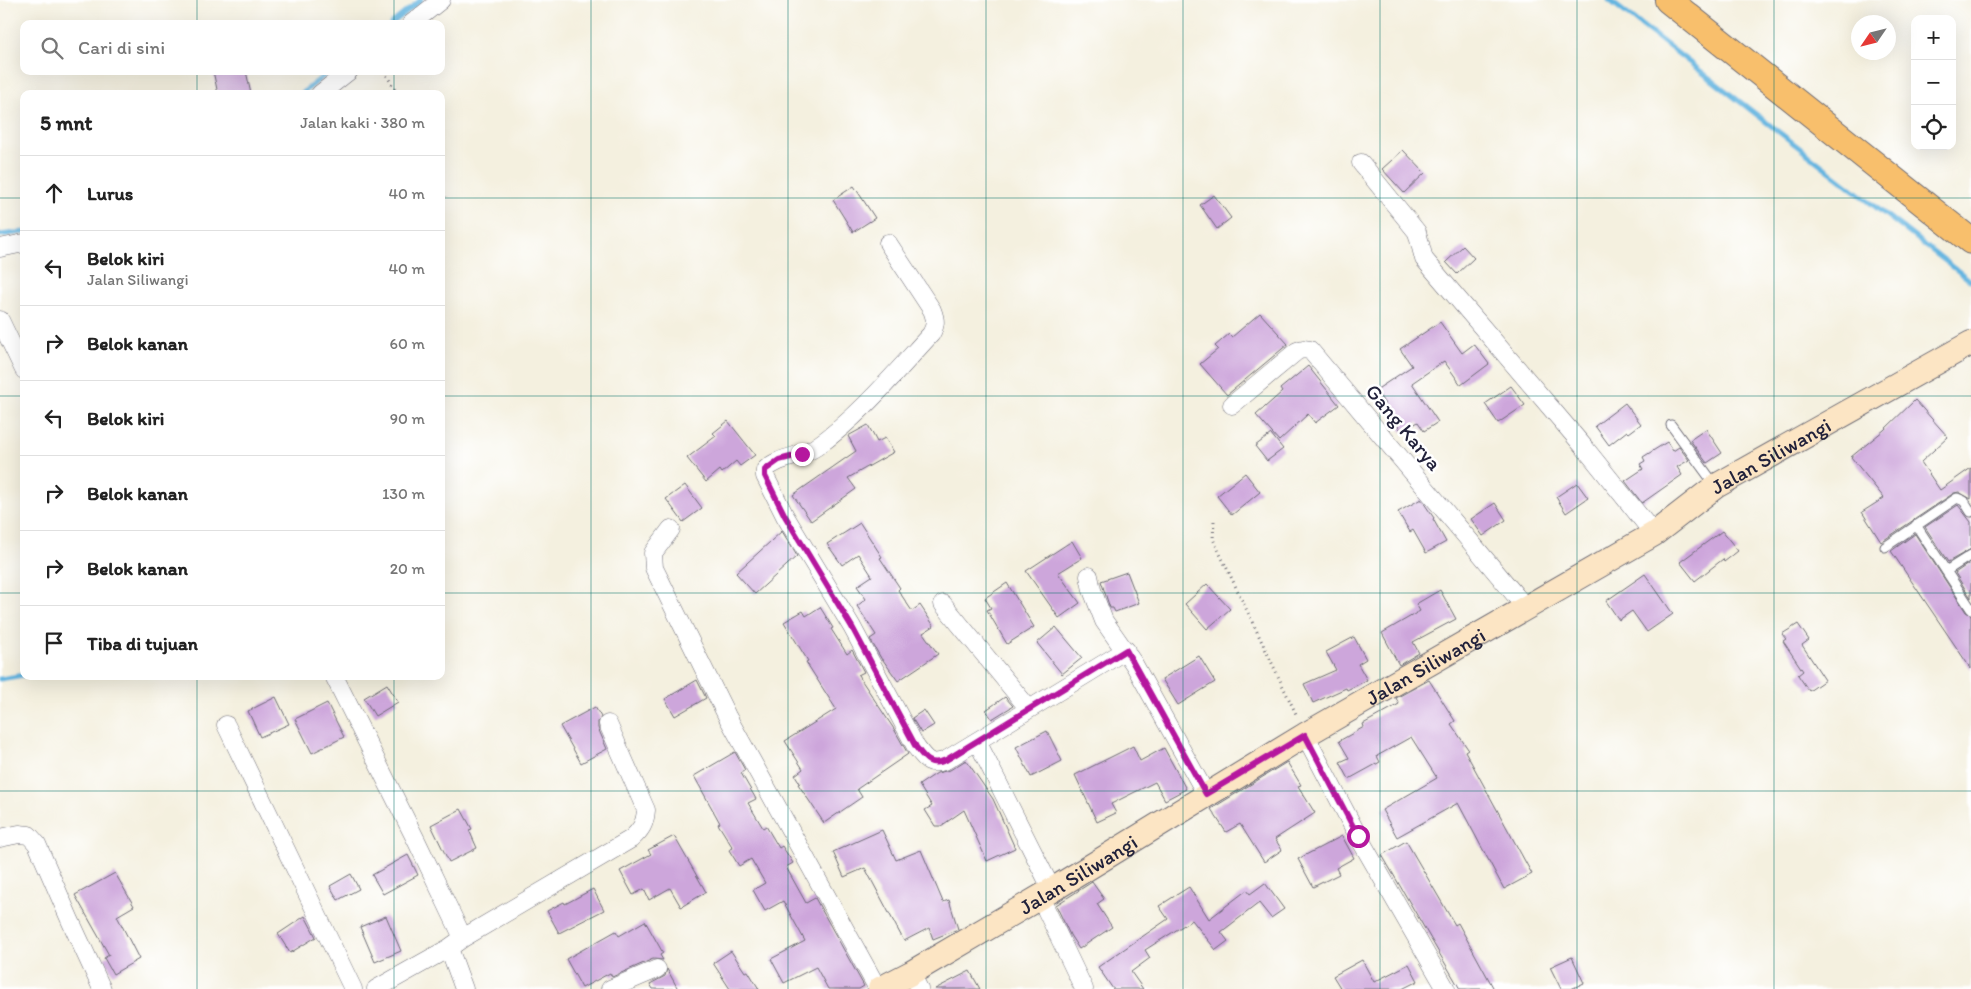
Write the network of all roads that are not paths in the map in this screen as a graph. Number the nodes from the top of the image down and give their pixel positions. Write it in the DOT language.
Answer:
graph roads {
  1 [pos="441,0"];
  2 [pos="1668,0"];
  3 [pos="416,20"];
  4 [pos="344,75"];
  5 [pos="325,90"];
  6 [pos="1361,163"];
  7 [pos="1971,241"];
  8 [pos="888,243"];
  9 [pos="20,244"];
  10 [pos="0,248"];
  11 [pos="0,320"];
  12 [pos="1971,343"];
  13 [pos="20,362"];
  14 [pos="1232,405"];
  15 [pos="1671,425"];
  16 [pos="1716,486"];
  17 [pos="1971,512"];
  18 [pos="1916,525"];
  19 [pos="671,529"];
  20 [pos="1654,534"];
  21 [pos="1885,547"];
  22 [pos="1971,555"];
  23 [pos="1946,571"];
  24 [pos="1088,576"];
  25 [pos="944,604"];
  26 [pos="1526,608"];
  27 [pos="1971,609"];
  28 [pos="1126,650"];
  29 [pos="336,680"];
  30 [pos="1029,709"];
  31 [pos="608,724"];
  32 [pos="226,726"];
  33 [pos="1305,735"];
  34 [pos="977,741"];
  35 [pos="1206,794"];
  36 [pos="0,838"];
  37 [pos="1046,893"];
  38 [pos="456,943"];
  39 [pos="657,969"];
  40 [pos="915,981"];
  41 [pos="102,989"];
  42 [pos="353,989"];
  43 [pos="376,989"];
  44 [pos="464,989"];
  45 [pos="610,989"];
  46 [pos="879,989"];
  47 [pos="1084,989"];
  48 [pos="1446,989"];
  1 -- 3 [label="street"];
  2 -- 7 [label="main road"];
  4 -- 5 [label="street"];
  6 -- 20 [label="street"];
  8 -- 34 [label="street"];
  9 -- 10 [label="street"];
  11 -- 13 [label="street"];
  12 -- 16 [label="street, Jalan Siliwangi"];
  14 -- 26 [label="street, Gang Karya"];
  15 -- 16 [label="lane"];
  16 -- 20 [label="street, Jalan Siliwangi"];
  17 -- 18 [label="lane"];
  18 -- 21 [label="lane"];
  18 -- 23 [label="lane"];
  19 -- 46 [label="street"];
  20 -- 26 [label="street, Jalan Siliwangi"];
  22 -- 23 [label="lane"];
  23 -- 27 [label="lane"];
  24 -- 28 [label="street"];
  25 -- 30 [label="street"];
  26 -- 33 [label="street, Jalan Siliwangi"];
  28 -- 30 [label="street"];
  28 -- 35 [label="street"];
  29 -- 38 [label="street"];
  30 -- 34 [label="street"];
  31 -- 38 [label="street"];
  32 -- 42 [label="street"];
  33 -- 35 [label="street, Jalan Siliwangi"];
  33 -- 48 [label="street"];
  34 -- 37 [label="street"];
  35 -- 37 [label="street, Jalan Siliwangi"];
  36 -- 41 [label="street"];
  37 -- 40 [label="street, Jalan Siliwangi"];
  37 -- 47 [label="street"];
  38 -- 43 [label="street"];
  38 -- 44 [label="street"];
  39 -- 45 [label="street"];
  40 -- 46 [label="street, Jalan Siliwangi"];
}
